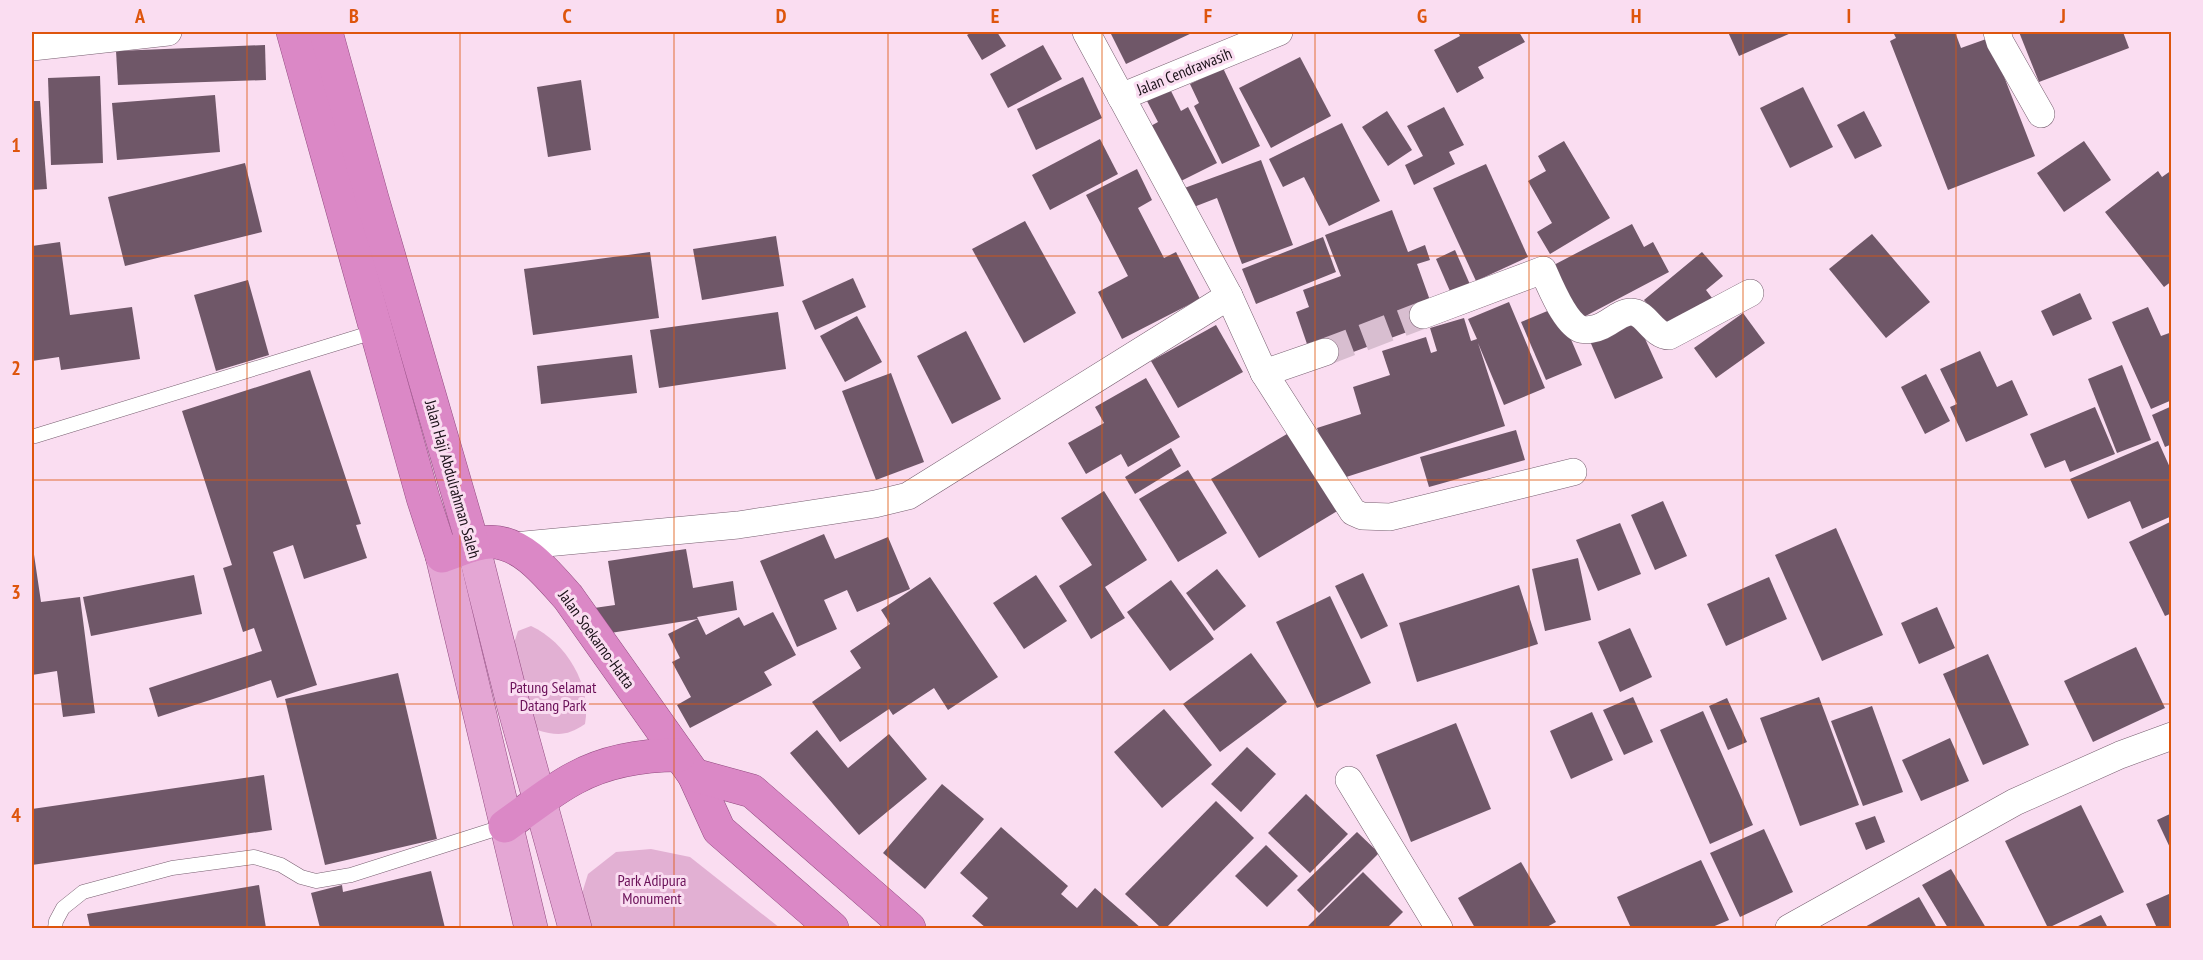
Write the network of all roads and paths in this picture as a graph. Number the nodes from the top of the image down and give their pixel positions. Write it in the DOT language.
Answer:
graph roads {
  1 [pos="168,32"];
  2 [pos="293,32"];
  3 [pos="326,32"];
  4 [pos="1086,32"];
  5 [pos="1280,32"];
  6 [pos="1997,32"];
  7 [pos="32,47"];
  8 [pos="1121,97"];
  9 [pos="2041,114"];
  10 [pos="1750,293"];
  11 [pos="1229,296"];
  12 [pos="1423,315"];
  13 [pos="378,331"];
  14 [pos="1325,352"];
  15 [pos="1264,374"];
  16 [pos="35,436"];
  17 [pos="1573,472"];
  18 [pos="473,545"];
  19 [pos="514,546"];
  20 [pos="442,556"];
  21 [pos="2172,736"];
  22 [pos="687,765"];
  23 [pos="1349,780"];
  24 [pos="541,801"];
  25 [pos="505,826"];
  26 [pos="55,928"];
  27 [pos="531,928"];
  28 [pos="575,928"];
  29 [pos="832,928"];
  30 [pos="909,928"];
  31 [pos="1440,928"];
  32 [pos="1789,928"];
  1 -- 7 [label="street"];
  2 -- 13 [label="highway, Jalan Haji Abdulrahman Saleh"];
  3 -- 18 [label="highway, Jalan Haji Abdulrahman Saleh"];
  4 -- 8 [label="street"];
  5 -- 8 [label="street, Jalan Cendrawasih"];
  6 -- 9 [label="street"];
  8 -- 11 [label="street"];
  10 -- 12 [label="street"];
  11 -- 15 [label="street"];
  11 -- 19 [label="street"];
  13 -- 16 [label="lane"];
  13 -- 20 [label="highway, Jalan Haji Abdulrahman Saleh"];
  14 -- 15 [label="street"];
  15 -- 17 [label="street"];
  18 -- 19 [label="highway"];
  18 -- 20 [label="highway"];
  18 -- 24 [label="main road, Jalan Haji Abdulrahman Saleh"];
  19 -- 22 [label="highway, Jalan Soekarno-Hatta"];
  20 -- 25 [label="main road, Jalan Haji Abdulrahman Saleh"];
  21 -- 32 [label="street"];
  22 -- 24 [label="highway"];
  22 -- 29 [label="highway, Jalan Soekarno-Hatta"];
  22 -- 30 [label="highway"];
  23 -- 31 [label="street"];
  24 -- 25 [label="highway"];
  24 -- 28 [label="main road, Jalan Haji Abdulrahman Saleh"];
  25 -- 26 [label="lane"];
  25 -- 27 [label="main road, Jalan Haji Abdulrahman Saleh"];
}
